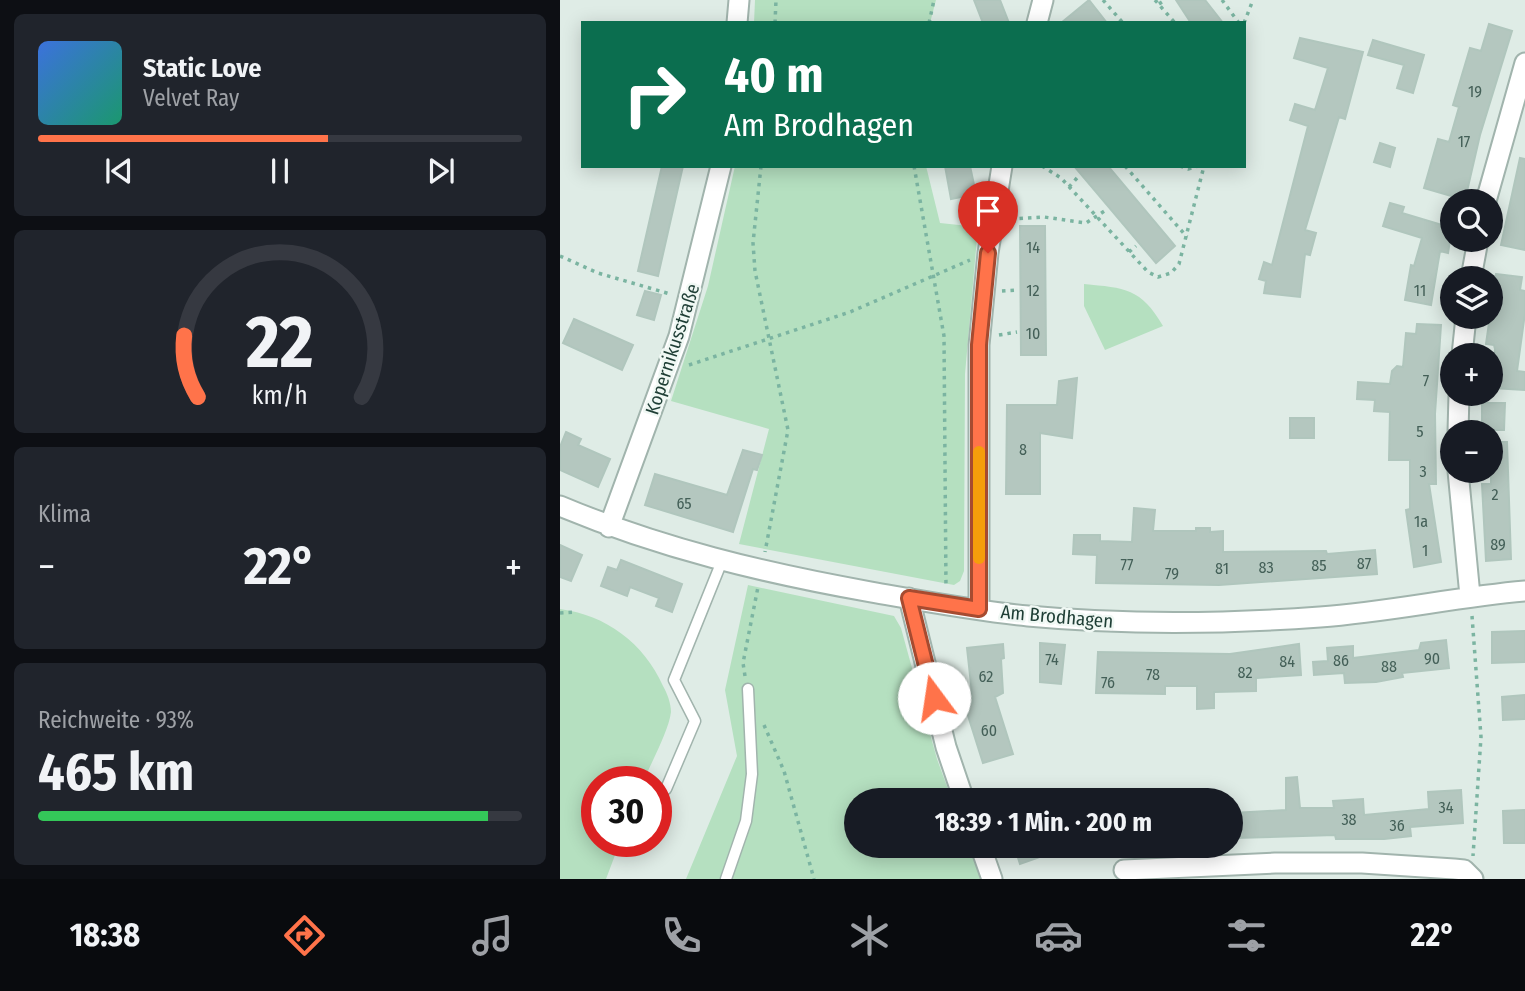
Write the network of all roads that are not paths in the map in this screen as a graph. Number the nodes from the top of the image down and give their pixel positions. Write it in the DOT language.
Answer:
graph roads {
  1 [pos="739,0"];
  2 [pos="1043,0"];
  3 [pos="737,21"];
  4 [pos="1038,21"];
  5 [pos="1525,63"];
  6 [pos="721,168"];
  7 [pos="1002,168"];
  8 [pos="1489,189"];
  9 [pos="1459,483"];
  10 [pos="560,506"];
  11 [pos="609,527"];
  12 [pos="722,561"];
  13 [pos="1525,591"];
  14 [pos="1469,596"];
  15 [pos="909,598"];
  16 [pos="979,609"];
  17 [pos="748,689"];
  18 [pos="672,775"];
  19 [pos="960,788"];
  20 [pos="985,858"];
  21 [pos="1124,870"];
  22 [pos="1472,877"];
  23 [pos="726,879"];
  24 [pos="992,879"];
  1 -- 3 [label="street"];
  2 -- 4 [label="street"];
  5 -- 8 [label="street"];
  6 -- 11 [label="street, Kopernikusstraße"];
  7 -- 16 [label="street"];
  9 -- 14 [label="street"];
  10 -- 11 [label="street, Am Brodhagen"];
  11 -- 12 [label="street, Am Brodhagen"];
  12 -- 15 [label="street, Am Brodhagen"];
  12 -- 18 [label="lane"];
  13 -- 14 [label="street, Am Brodhagen"];
  14 -- 16 [label="street, Am Brodhagen"];
  15 -- 16 [label="street, Am Brodhagen"];
  15 -- 19 [label="street"];
  17 -- 23 [label="lane"];
  20 -- 24 [label="street"];
  21 -- 22 [label="street"];
}
